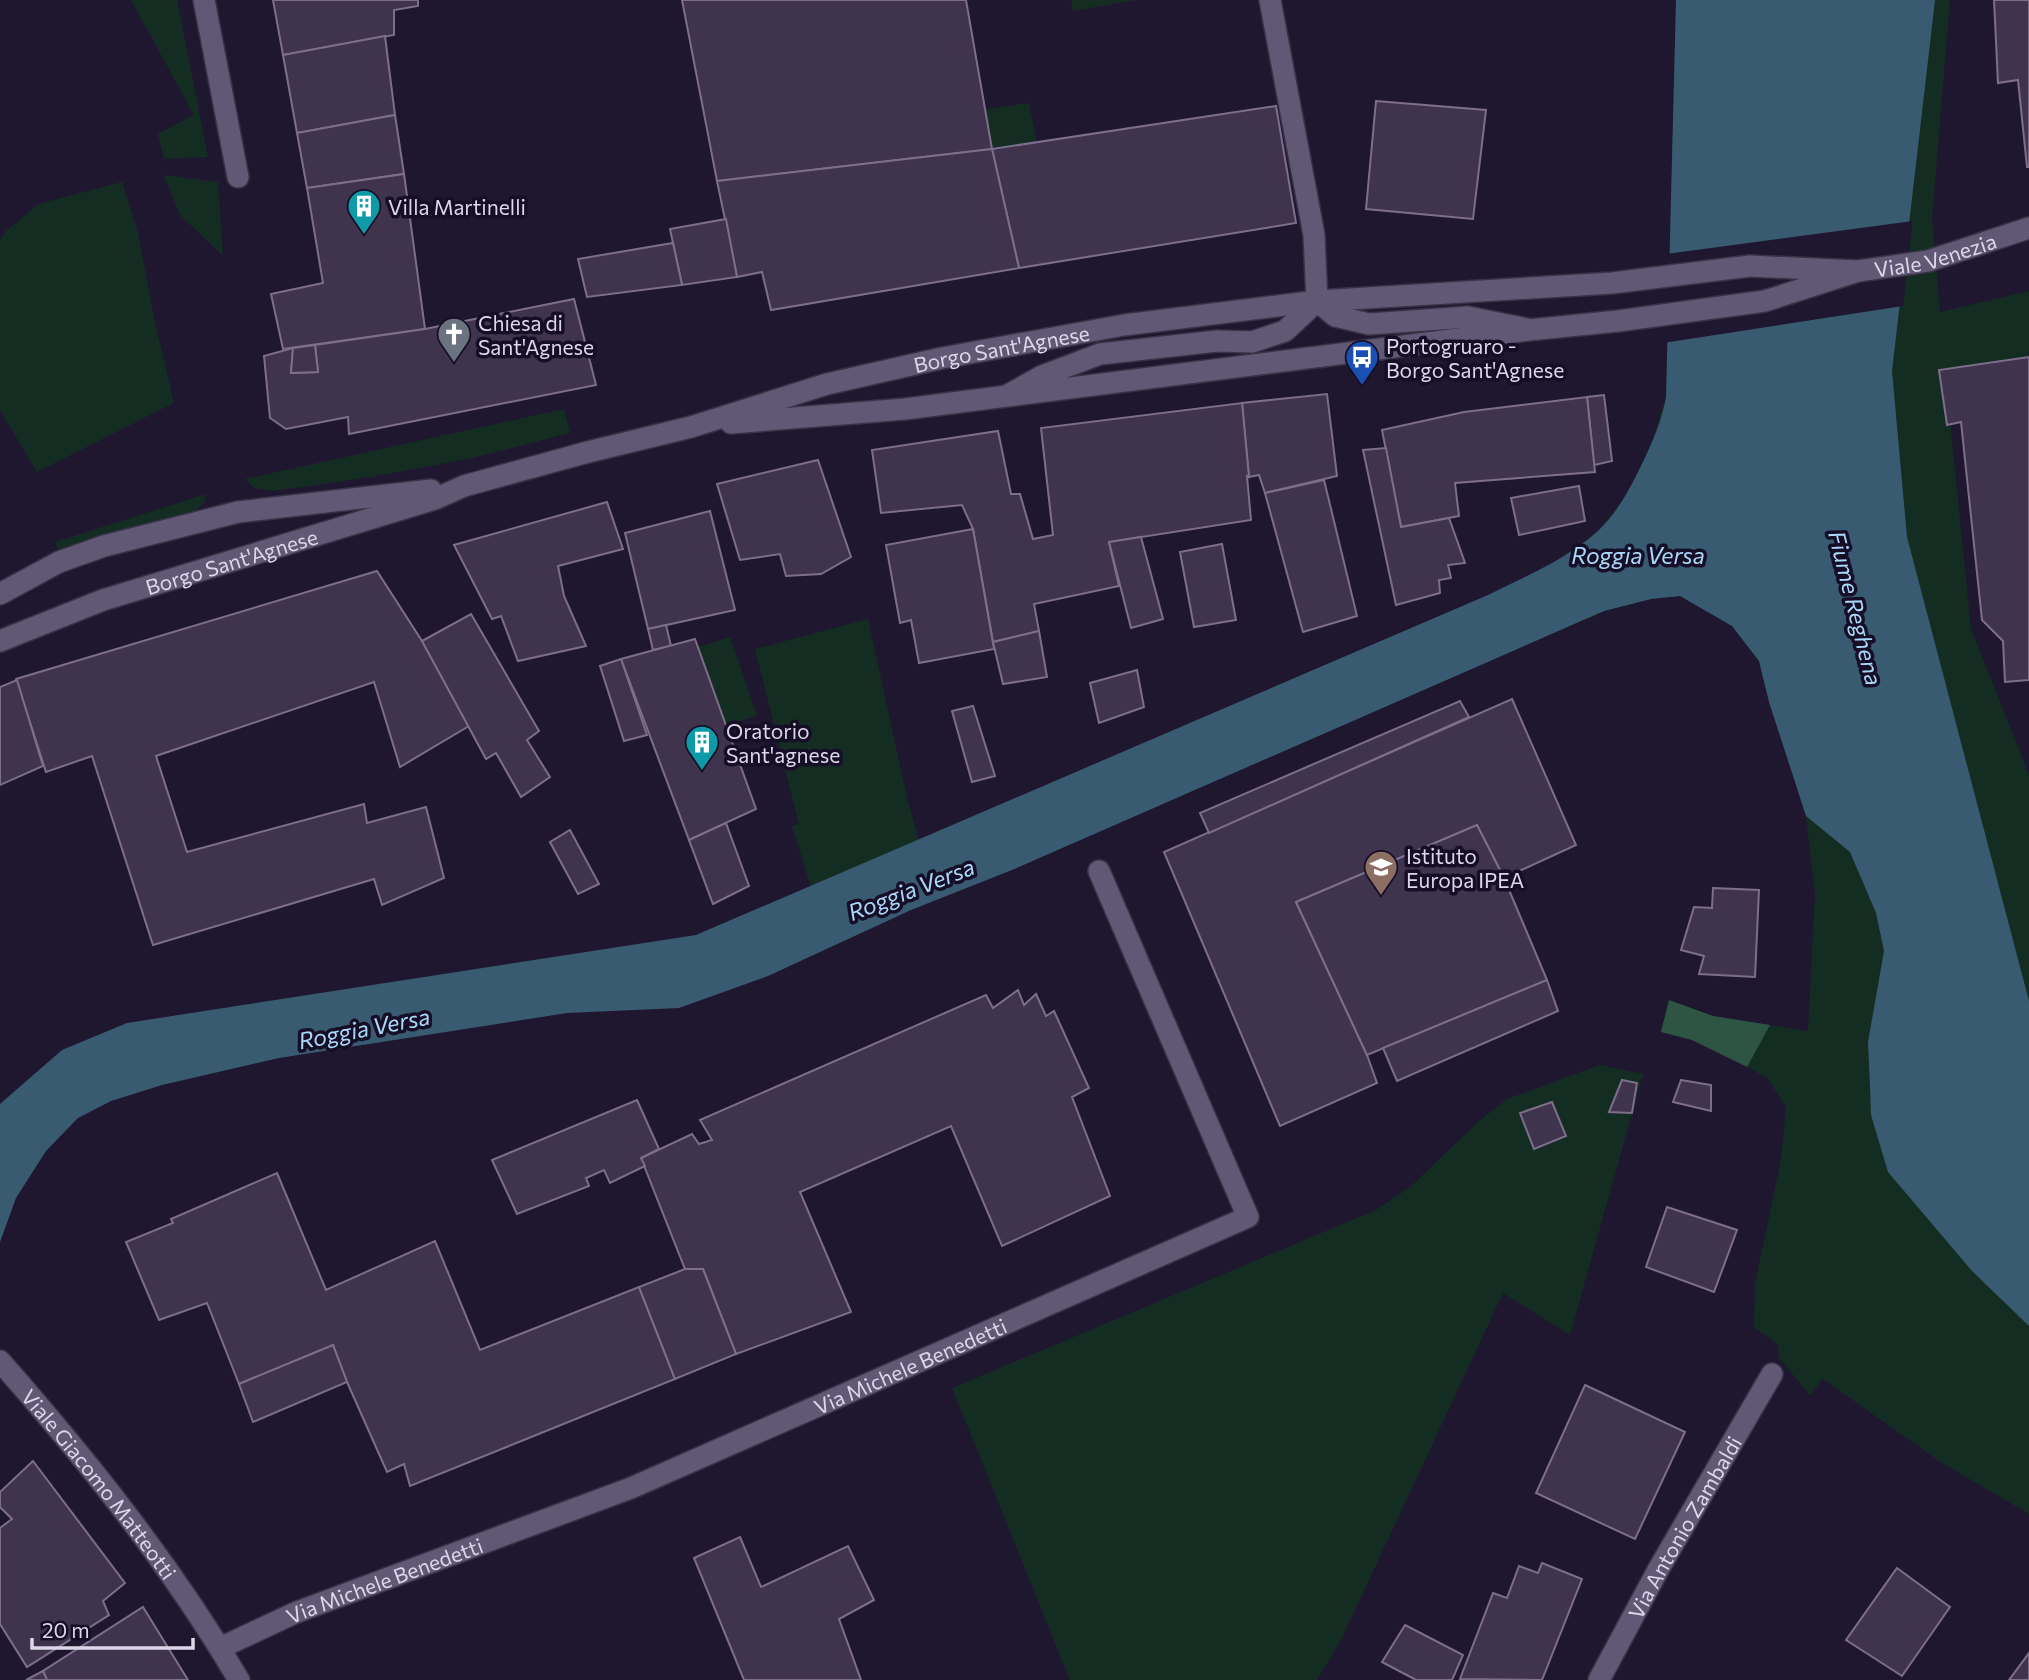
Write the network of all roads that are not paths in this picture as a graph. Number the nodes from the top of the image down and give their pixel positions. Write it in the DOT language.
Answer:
graph roads {
  1 [pos="204,0"];
  2 [pos="1270,0"];
  3 [pos="238,177"];
  4 [pos="2023,232"];
  5 [pos="1858,271"];
  6 [pos="1317,300"];
  7 [pos="1529,330"];
  8 [pos="1008,396"];
  9 [pos="691,426"];
  10 [pos="464,486"];
  11 [pos="0,594"];
  12 [pos="0,641"];
  13 [pos="1099,871"];
  14 [pos="0,1361"];
  15 [pos="1772,1374"];
  16 [pos="220,1648"];
  17 [pos="240,1680"];
  18 [pos="1599,1680"];
  1 -- 3 [label="main road"];
  2 -- 6 [label="main road"];
  4 -- 5 [label="main road, Viale Venezia"];
  5 -- 6 [label="main road, Borgo Sant'Agnese"];
  5 -- 7 [label="main road, Borgo Sant'Agnese"];
  6 -- 7 [label="main road, Borgo Sant'Agnese"];
  6 -- 8 [label="main road, Borgo Sant'Agnese"];
  6 -- 9 [label="main road, Borgo Sant'Agnese"];
  7 -- 8 [label="main road, Borgo Sant'Agnese"];
  8 -- 9 [label="main road, Borgo Sant'Agnese"];
  9 -- 10 [label="main road, Borgo Sant'Agnese"];
  10 -- 11 [label="main road, Borgo Sant'Agnese"];
  10 -- 12 [label="main road, Borgo Sant'Agnese"];
  13 -- 16 [label="main road, Via Michele Benedetti"];
  14 -- 16 [label="main road, Viale Giacomo Matteotti"];
  15 -- 18 [label="main road, Via Antonio Zambaldi"];
  16 -- 17 [label="main road, Viale Giacomo Matteotti"];
}
